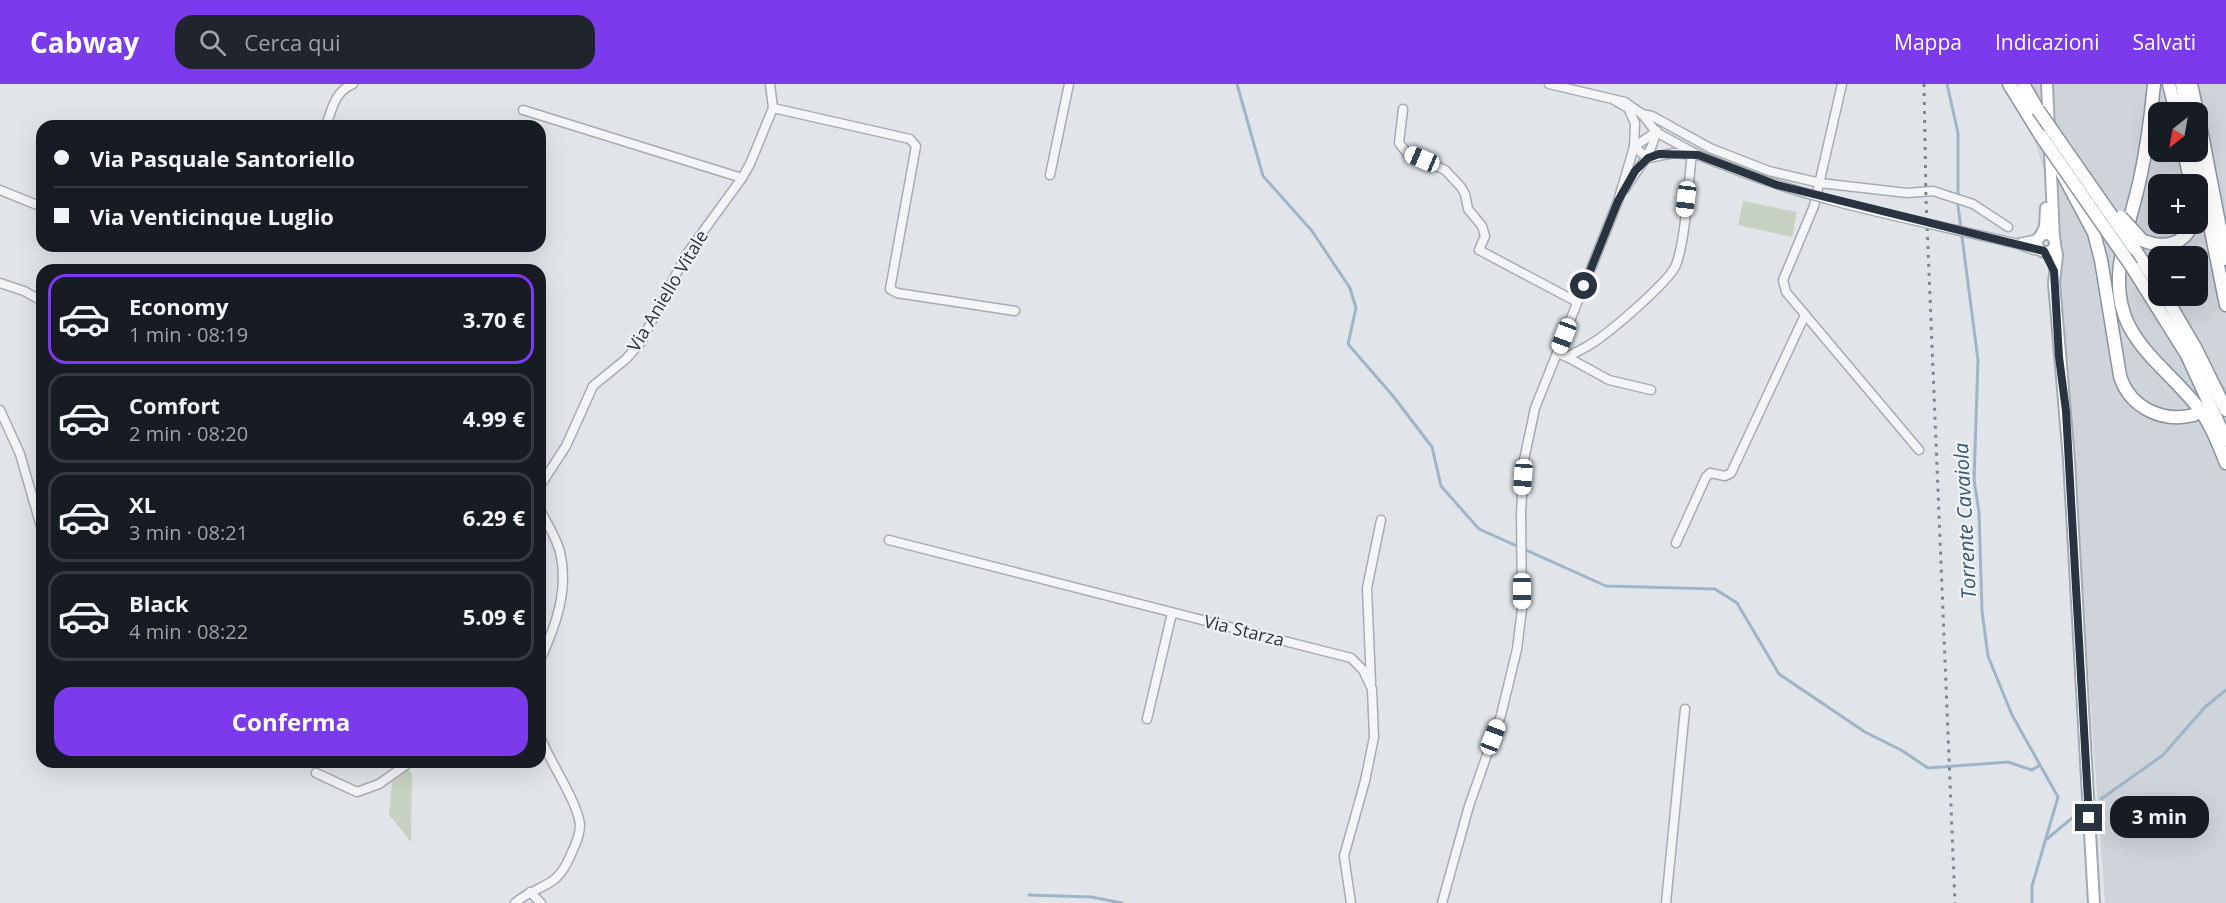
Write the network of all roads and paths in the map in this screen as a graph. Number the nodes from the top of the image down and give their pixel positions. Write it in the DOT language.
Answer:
graph roads {
  1 [pos="353,84"];
  2 [pos="770,84"];
  3 [pos="1069,84"];
  4 [pos="1549,84"];
  5 [pos="1842,84"];
  6 [pos="2009,84"];
  7 [pos="2023,84"];
  8 [pos="2040,84"];
  9 [pos="2047,84"];
  10 [pos="2154,84"];
  11 [pos="2169,84"];
  12 [pos="2182,84"];
  13 [pos="2191,84"];
  14 [pos="1563,86"];
  15 [pos="1614,100"];
  16 [pos="2174,102"];
  17 [pos="2185,102"];
  18 [pos="2195,102"];
  19 [pos="773,108"];
  20 [pos="1403,109"];
  21 [pos="523,110"];
  22 [pos="1642,114"];
  23 [pos="328,120"];
  24 [pos="1666,122"];
  25 [pos="1635,123"];
  26 [pos="1656,132"];
  27 [pos="1634,147"];
  28 [pos="2053,154"];
  29 [pos="1695,155"];
  30 [pos="1648,158"];
  31 [pos="2197,162"];
  32 [pos="2207,162"];
  33 [pos="1050,175"];
  34 [pos="742,178"];
  35 [pos="1820,183"];
  36 [pos="0,190"];
  37 [pos="1618,201"];
  38 [pos="36,205"];
  39 [pos="2008,227"];
  40 [pos="2186,234"];
  41 [pos="2039,238"];
  42 [pos="2054,242"];
  43 [pos="2018,244"];
  44 [pos="2138,244"];
  45 [pos="2044,251"];
  46 [pos="2226,259"];
  47 [pos="2148,264"];
  48 [pos="2054,271"];
  49 [pos="0,284"];
  50 [pos="36,298"];
  51 [pos="1577,302"];
  52 [pos="2226,305"];
  53 [pos="2171,306"];
  54 [pos="1015,310"];
  55 [pos="1805,315"];
  56 [pos="1557,353"];
  57 [pos="1567,357"];
  58 [pos="1651,390"];
  59 [pos="0,410"];
  60 [pos="2226,410"];
  61 [pos="2194,415"];
  62 [pos="2226,440"];
  63 [pos="1919,450"];
  64 [pos="2226,463"];
  65 [pos="546,477"];
  66 [pos="36,509"];
  67 [pos="1381,520"];
  68 [pos="546,522"];
  69 [pos="889,540"];
  70 [pos="1676,543"];
  71 [pos="1172,613"];
  72 [pos="546,646"];
  73 [pos="1372,689"];
  74 [pos="1685,709"];
  75 [pos="1146,719"];
  76 [pos="546,759"];
  77 [pos="402,768"];
  78 [pos="316,773"];
  79 [pos="530,892"];
  80 [pos="515,903"];
  81 [pos="541,903"];
  82 [pos="1351,903"];
  83 [pos="1442,903"];
  84 [pos="1666,903"];
  85 [pos="2094,903"];
  1 -- 23 [label="street"];
  2 -- 19 [label="street, Via Aniello Vitale"];
  3 -- 33 [label="street"];
  4 -- 14 [label="street"];
  5 -- 35 [label="street"];
  6 -- 28 [label="highway, bridge"];
  7 -- 44 [label="highway, bridge"];
  8 -- 41 [label="main road"];
  9 -- 42 [label="main road"];
  10 -- 64 [label="highway"];
  11 -- 16 [label="highway"];
  12 -- 17 [label="highway"];
  13 -- 18 [label="highway"];
  14 -- 15 [label="street"];
  15 -- 22 [label="street"];
  15 -- 25 [label="street"];
  19 -- 34 [label="street, Via Aniello Vitale"];
  19 -- 54 [label="street"];
  20 -- 51 [label="street"];
  21 -- 34 [label="street"];
  22 -- 24 [label="street"];
  22 -- 25 [label="street"];
  22 -- 26 [label="street"];
  24 -- 26 [label="street"];
  24 -- 35 [label="street"];
  25 -- 27 [label="street"];
  26 -- 27 [label="street"];
  26 -- 29 [label="street"];
  26 -- 30 [label="street"];
  27 -- 30 [label="street"];
  27 -- 37 [label="street"];
  28 -- 61 [label="highway, bridge"];
  28 -- 62 [label="highway, bridge"];
  29 -- 30 [label="street"];
  29 -- 43 [label="street, bridge"];
  29 -- 57 [label="street"];
  30 -- 37 [label="street"];
  31 -- 52 [label="highway"];
  32 -- 46 [label="highway"];
  34 -- 65 [label="street, Via Aniello Vitale"];
  35 -- 39 [label="street"];
  35 -- 55 [label="street"];
  36 -- 38 [label="street"];
  37 -- 51 [label="street"];
  40 -- 44 [label="highway"];
  41 -- 42 [label="main road"];
  41 -- 43 [label="street"];
  41 -- 45 [label="main road"];
  42 -- 45 [label="main road"];
  42 -- 48 [label="main road"];
  43 -- 45 [label="street"];
  44 -- 47 [label="highway"];
  45 -- 48 [label="main road"];
  48 -- 85 [label="main road"];
  49 -- 50 [label="street"];
  51 -- 56 [label="street"];
  53 -- 60 [label="highway"];
  55 -- 63 [label="street"];
  55 -- 70 [label="street"];
  56 -- 57 [label="street"];
  56 -- 83 [label="street"];
  57 -- 58 [label="street"];
  59 -- 66 [label="street"];
  67 -- 73 [label="street"];
  68 -- 72 [label="street"];
  69 -- 71 [label="street, Via Starza"];
  71 -- 73 [label="street, Via Starza"];
  71 -- 75 [label="street"];
  73 -- 82 [label="street, Via Starza"];
  74 -- 84 [label="street"];
  76 -- 79 [label="street"];
  77 -- 78 [label="street"];
  79 -- 80 [label="street"];
  79 -- 81 [label="street"];
}
